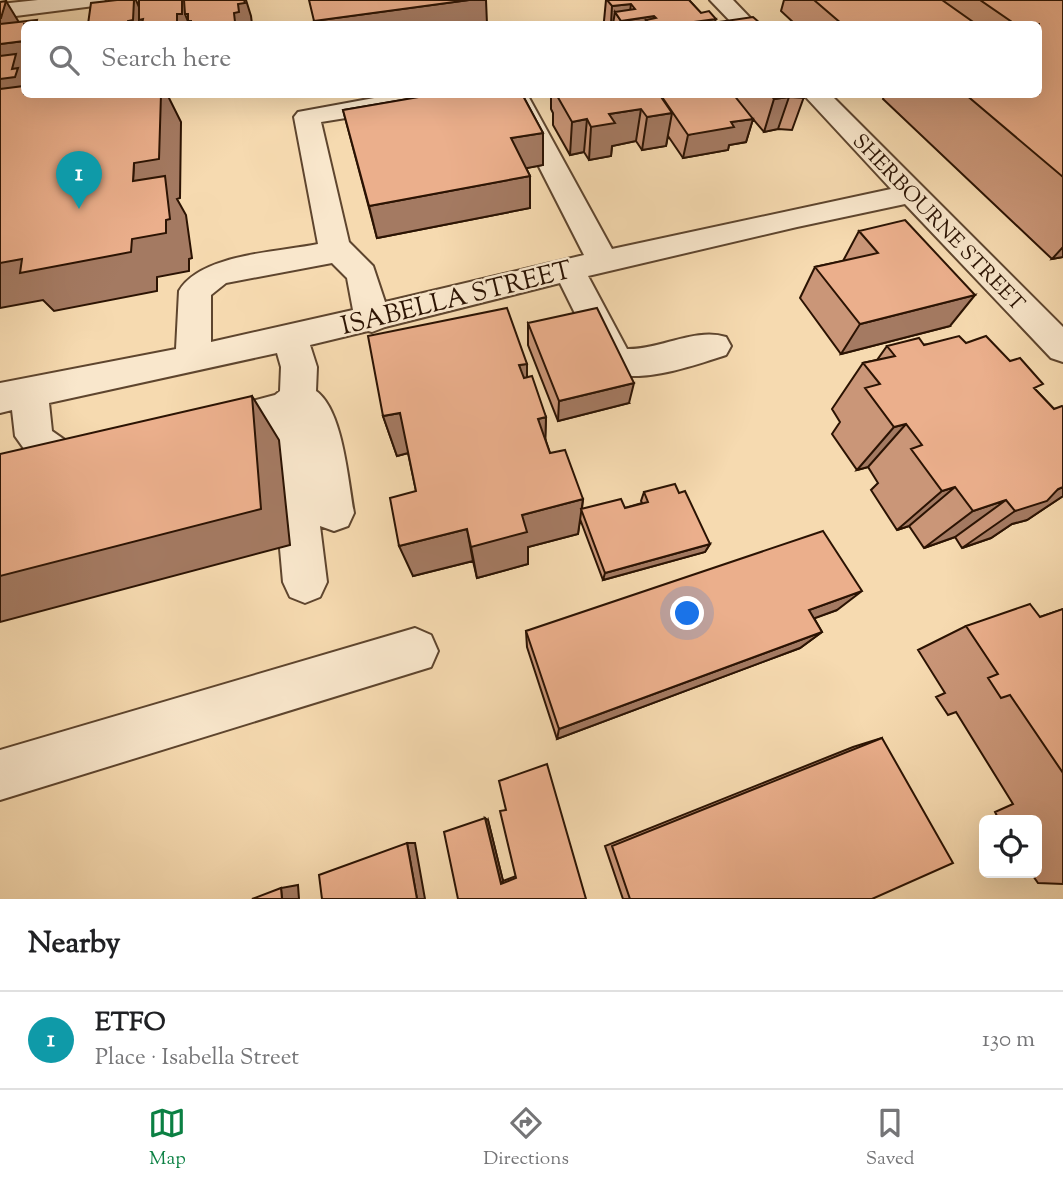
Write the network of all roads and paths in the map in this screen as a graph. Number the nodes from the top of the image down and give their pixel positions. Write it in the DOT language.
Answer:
graph roads {
  1 [pos="94,0"];
  2 [pos="721,0"];
  3 [pos="0,11"];
  4 [pos="743,21"];
  5 [pos="421,98"];
  6 [pos="516,98"];
  7 [pos="819,98"];
  8 [pos="912,194"];
  9 [pos="340,251"];
  10 [pos="603,261"];
  11 [pos="569,269"];
  12 [pos="372,320"];
  13 [pos="290,337"];
  14 [pos="714,346"];
  15 [pos="1063,349"];
  16 [pos="193,358"];
  17 [pos="15,396"];
  18 [pos="292,402"];
  19 [pos="185,433"];
  20 [pos="120,449"];
  21 [pos="334,513"];
  22 [pos="305,582"];
  23 [pos="415,651"];
  24 [pos="0,775"];
  1 -- 3 [label="street"];
  2 -- 4 [label="street"];
  5 -- 9 [label="street"];
  6 -- 10 [label="street"];
  7 -- 8 [label="street, SHERBOURNE STREET"];
  8 -- 10 [label="street, ISABELLA STREET"];
  8 -- 15 [label="street, SHERBOURNE STREET"];
  9 -- 12 [label="street"];
  9 -- 16 [label="street"];
  10 -- 11 [label="street, ISABELLA STREET"];
  11 -- 12 [label="street, ISABELLA STREET"];
  11 -- 14 [label="street"];
  12 -- 13 [label="street, ISABELLA STREET"];
  13 -- 16 [label="street, ISABELLA STREET"];
  13 -- 18 [label="street"];
  16 -- 17 [label="street, ISABELLA STREET"];
  17 -- 20 [label="street"];
  18 -- 19 [label="street"];
  18 -- 21 [label="street"];
  18 -- 22 [label="street"];
  23 -- 24 [label="street"];
}
